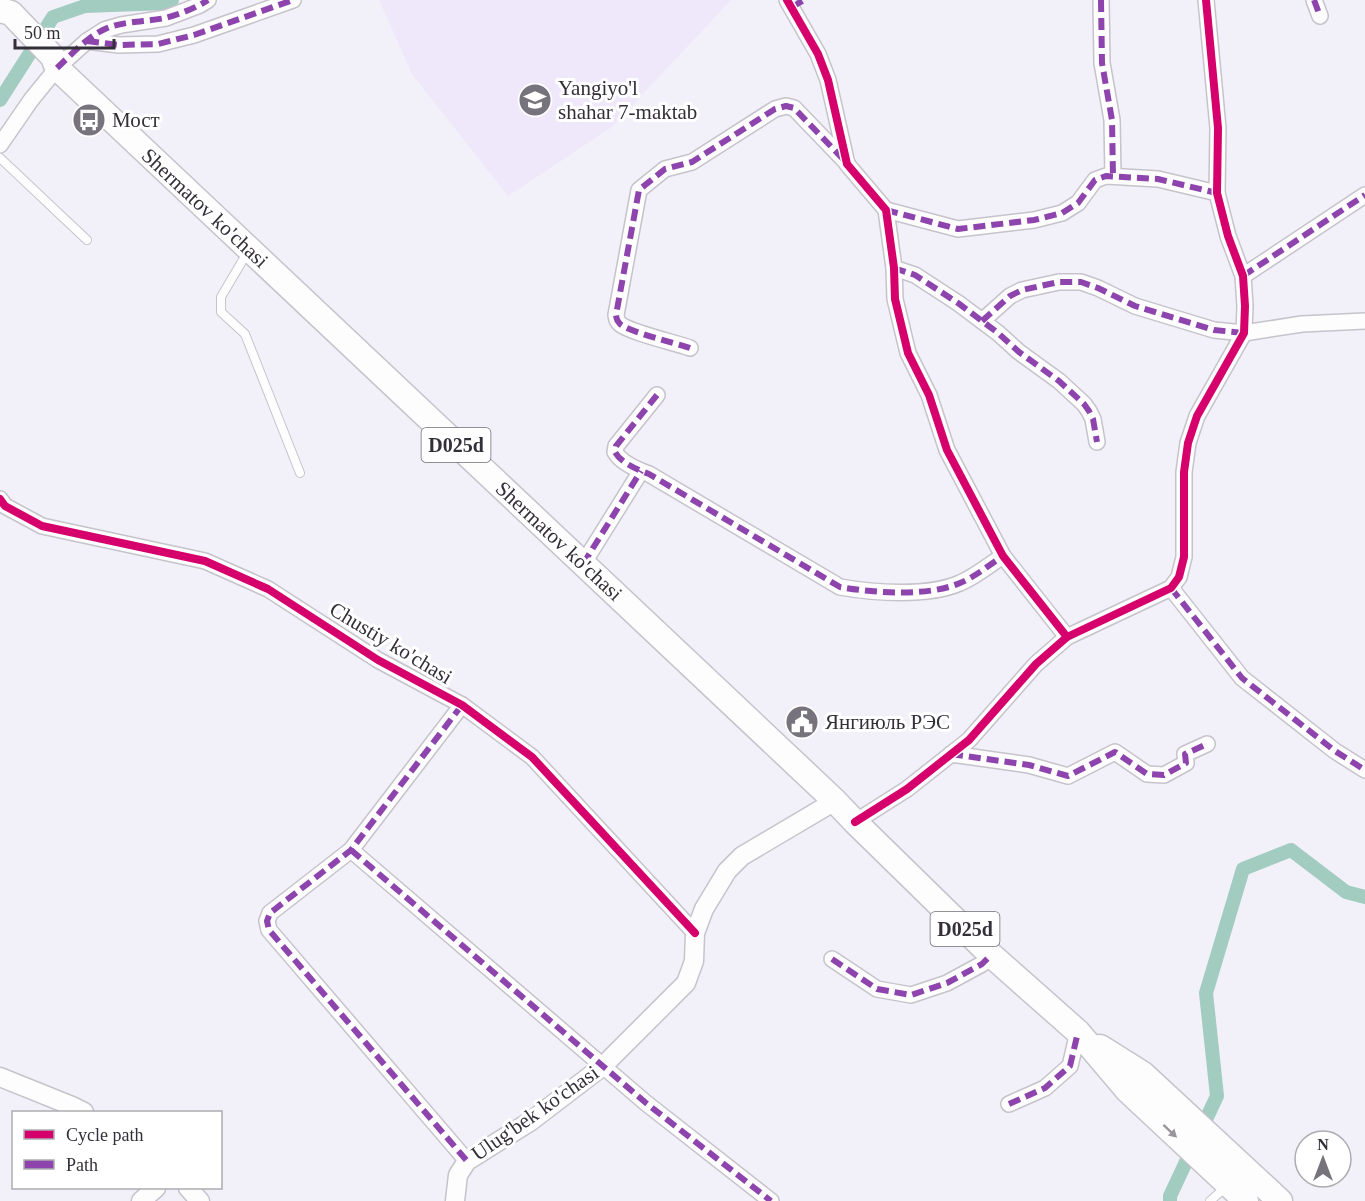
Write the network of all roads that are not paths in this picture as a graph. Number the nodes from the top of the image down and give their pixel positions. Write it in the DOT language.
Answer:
graph roads {
  1 [pos="208,0"];
  2 [pos="293,0"];
  3 [pos="1101,0"];
  4 [pos="1206,0"];
  5 [pos="1314,0"];
  6 [pos="794,2"];
  7 [pos="3,14"];
  8 [pos="1320,16"];
  9 [pos="87,41"];
  10 [pos="51,63"];
  11 [pos="0,145"];
  12 [pos="0,158"];
  13 [pos="847,164"];
  14 [pos="1113,176"];
  15 [pos="1217,193"];
  16 [pos="1365,195"];
  17 [pos="886,210"];
  18 [pos="87,240"];
  19 [pos="249,249"];
  20 [pos="894,268"];
  21 [pos="1242,276"];
  22 [pos="982,321"];
  23 [pos="1365,321"];
  24 [pos="1244,333"];
  25 [pos="690,348"];
  26 [pos="657,395"];
  27 [pos="1097,442"];
  28 [pos="641,471"];
  29 [pos="300,473"];
  30 [pos="0,499"];
  31 [pos="1003,556"];
  32 [pos="583,564"];
  33 [pos="1171,588"];
  34 [pos="1067,638"];
  35 [pos="462,705"];
  36 [pos="1207,744"];
  37 [pos="951,754"];
  38 [pos="1365,770"];
  39 [pos="835,801"];
  40 [pos="855,822"];
  41 [pos="351,850"];
  42 [pos="695,933"];
  43 [pos="991,955"];
  44 [pos="832,959"];
  45 [pos="1078,1032"];
  46 [pos="603,1066"];
  47 [pos="0,1077"];
  48 [pos="1009,1104"];
  49 [pos="81,1111"];
  50 [pos="467,1161"];
  51 [pos="1225,1184"];
  52 [pos="155,1189"];
  53 [pos="189,1189"];
  54 [pos="141,1201"];
  55 [pos="200,1201"];
  56 [pos="455,1201"];
  57 [pos="771,1201"];
  58 [pos="1246,1201"];
  59 [pos="1280,1201"];
  1 -- 9 [label="street"];
  2 -- 9 [label="street"];
  3 -- 14 [label="street"];
  4 -- 15 [label="street"];
  5 -- 8 [label="street"];
  6 -- 13 [label="street"];
  7 -- 10 [label="main road, D025d"];
  9 -- 10 [label="street"];
  10 -- 11 [label="street"];
  10 -- 19 [label="main road, Shermatov ko'chasi / D025d"];
  12 -- 18 [label="lane"];
  13 -- 17 [label="street"];
  13 -- 25 [label="street"];
  14 -- 15 [label="street"];
  14 -- 17 [label="street"];
  15 -- 21 [label="street"];
  16 -- 21 [label="street"];
  17 -- 20 [label="street"];
  19 -- 29 [label="lane"];
  19 -- 32 [label="main road, Shermatov ko'chasi / D025d"];
  20 -- 22 [label="street"];
  20 -- 31 [label="street"];
  21 -- 24 [label="street"];
  22 -- 24 [label="street"];
  22 -- 27 [label="street"];
  23 -- 24 [label="street"];
  24 -- 33 [label="street"];
  26 -- 28 [label="street"];
  28 -- 31 [label="street"];
  28 -- 32 [label="street"];
  30 -- 35 [label="street, Chustiy ko'chasi"];
  31 -- 34 [label="street"];
  32 -- 39 [label="main road, Shermatov ko'chasi / D025d"];
  33 -- 34 [label="street"];
  33 -- 38 [label="street"];
  34 -- 37 [label="street"];
  35 -- 41 [label="street"];
  35 -- 42 [label="street, Chustiy ko'chasi"];
  36 -- 37 [label="street"];
  37 -- 40 [label="street"];
  39 -- 40 [label="main road, Shermatov ko'chasi / D025d"];
  39 -- 42 [label="street, Ulug'bek ko'chasi"];
  40 -- 43 [label="main road, Shermatov ko'chasi / D025d"];
  41 -- 46 [label="street"];
  41 -- 50 [label="street"];
  42 -- 46 [label="street, Ulug'bek ko'chasi"];
  43 -- 44 [label="street"];
  43 -- 45 [label="main road, Shermatov ko'chasi / D025d"];
  45 -- 48 [label="street"];
  45 -- 51 [label="main road, Shermatov ko'chasi / D025d"];
  46 -- 50 [label="street, Ulug'bek ko'chasi"];
  46 -- 57 [label="street"];
  47 -- 49 [label="street"];
  50 -- 56 [label="street, Ulug'bek ko'chasi"];
  51 -- 58 [label="main road, D025d"];
  51 -- 59 [label="main road, D025d"];
  52 -- 54 [label="street"];
  53 -- 55 [label="street"];
}
